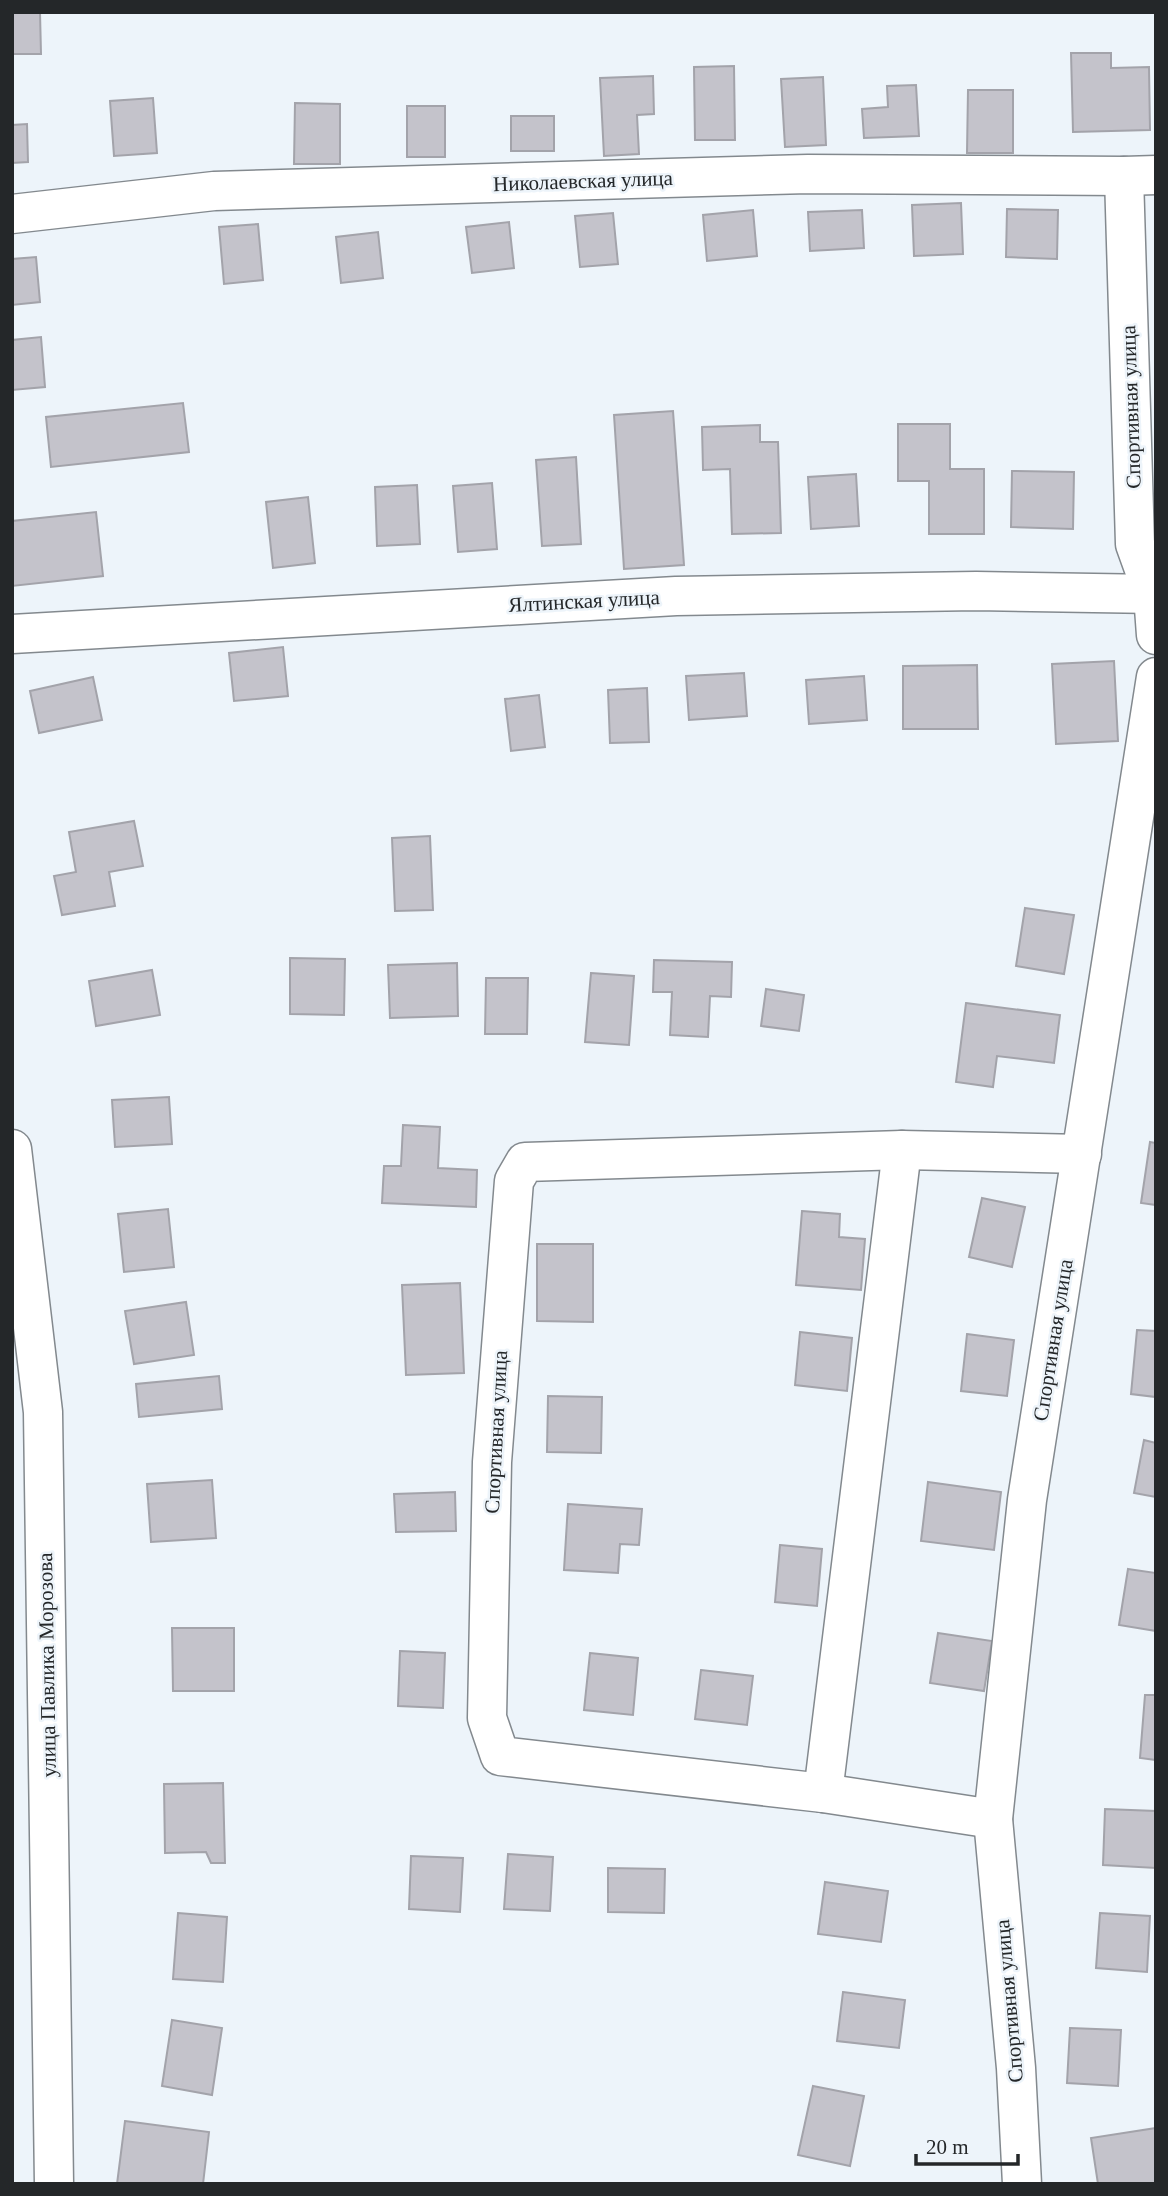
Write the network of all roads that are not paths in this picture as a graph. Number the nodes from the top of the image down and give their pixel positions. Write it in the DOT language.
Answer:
graph roads {
  1 [pos="1140,176"];
  2 [pos="12,214"];
  3 [pos="1154,594"];
  4 [pos="12,634"];
  5 [pos="1156,635"];
  6 [pos="1156,677"];
  7 [pos="12,1149"];
  8 [pos="902,1150"];
  9 [pos="1082,1154"];
  10 [pos="28,1410"];
  11 [pos="823,1793"];
  12 [pos="993,1819"];
  13 [pos="54,2184"];
  14 [pos="1022,2184"];
  1 -- 2 [label="street, Николаевская улица"];
  1 -- 3 [label="street, Спортивная улица"];
  3 -- 4 [label="street, Ялтинская улица"];
  3 -- 5 [label="street, Спортивная улица"];
  6 -- 9 [label="street, Спортивная улица"];
  7 -- 10 [label="street, улица Павлика Морозова"];
  8 -- 9 [label="street, Спортивная улица"];
  8 -- 11 [label="street"];
  8 -- 11 [label="street, Спортивная улица"];
  9 -- 12 [label="street, Спортивная улица"];
  10 -- 13 [label="street, улица Павлика Морозова"];
  11 -- 12 [label="street, Спортивная улица"];
  12 -- 14 [label="street, Спортивная улица"];
}
